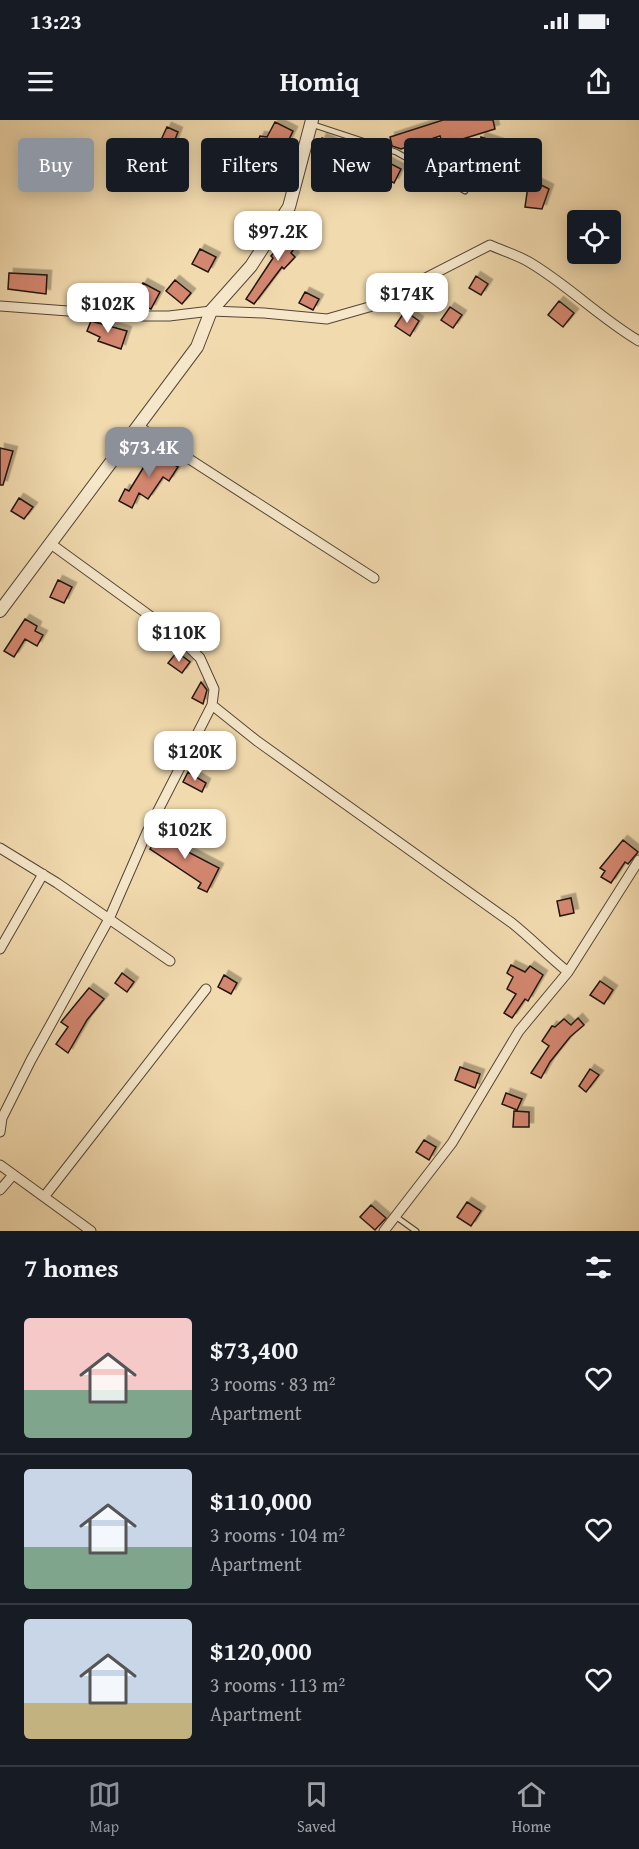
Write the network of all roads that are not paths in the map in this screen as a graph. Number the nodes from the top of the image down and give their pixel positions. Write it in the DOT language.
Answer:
graph roads {
  1 [pos="311,122"];
  2 [pos="404,157"];
  3 [pos="0,306"];
  4 [pos="211,311"];
  5 [pos="639,341"];
  6 [pos="138,426"];
  7 [pos="51,544"];
  8 [pos="374,578"];
  9 [pos="0,611"];
  10 [pos="212,705"];
  11 [pos="0,848"];
  12 [pos="639,860"];
  13 [pos="42,874"];
  14 [pos="109,919"];
  15 [pos="0,950"];
  16 [pos="170,961"];
  17 [pos="568,972"];
  18 [pos="206,989"];
  19 [pos="0,1132"];
  20 [pos="0,1165"];
  21 [pos="13,1175"];
  22 [pos="0,1190"];
  23 [pos="44,1197"];
  24 [pos="395,1216"];
  25 [pos="91,1231"];
  26 [pos="384,1231"];
  27 [pos="416,1231"];
  1 -- 2 [label="lane"];
  1 -- 4 [label="street"];
  3 -- 4 [label="street"];
  4 -- 5 [label="street"];
  4 -- 6 [label="street"];
  6 -- 7 [label="street"];
  6 -- 8 [label="street"];
  7 -- 9 [label="street"];
  7 -- 10 [label="street"];
  10 -- 14 [label="street"];
  10 -- 17 [label="street"];
  11 -- 13 [label="street"];
  12 -- 17 [label="street"];
  13 -- 14 [label="street"];
  13 -- 15 [label="street"];
  14 -- 16 [label="street"];
  14 -- 19 [label="street"];
  17 -- 24 [label="street"];
  18 -- 23 [label="street"];
  20 -- 21 [label="street"];
  21 -- 22 [label="street"];
  21 -- 23 [label="street"];
  23 -- 25 [label="street"];
  24 -- 26 [label="street"];
  24 -- 27 [label="lane"];
}
